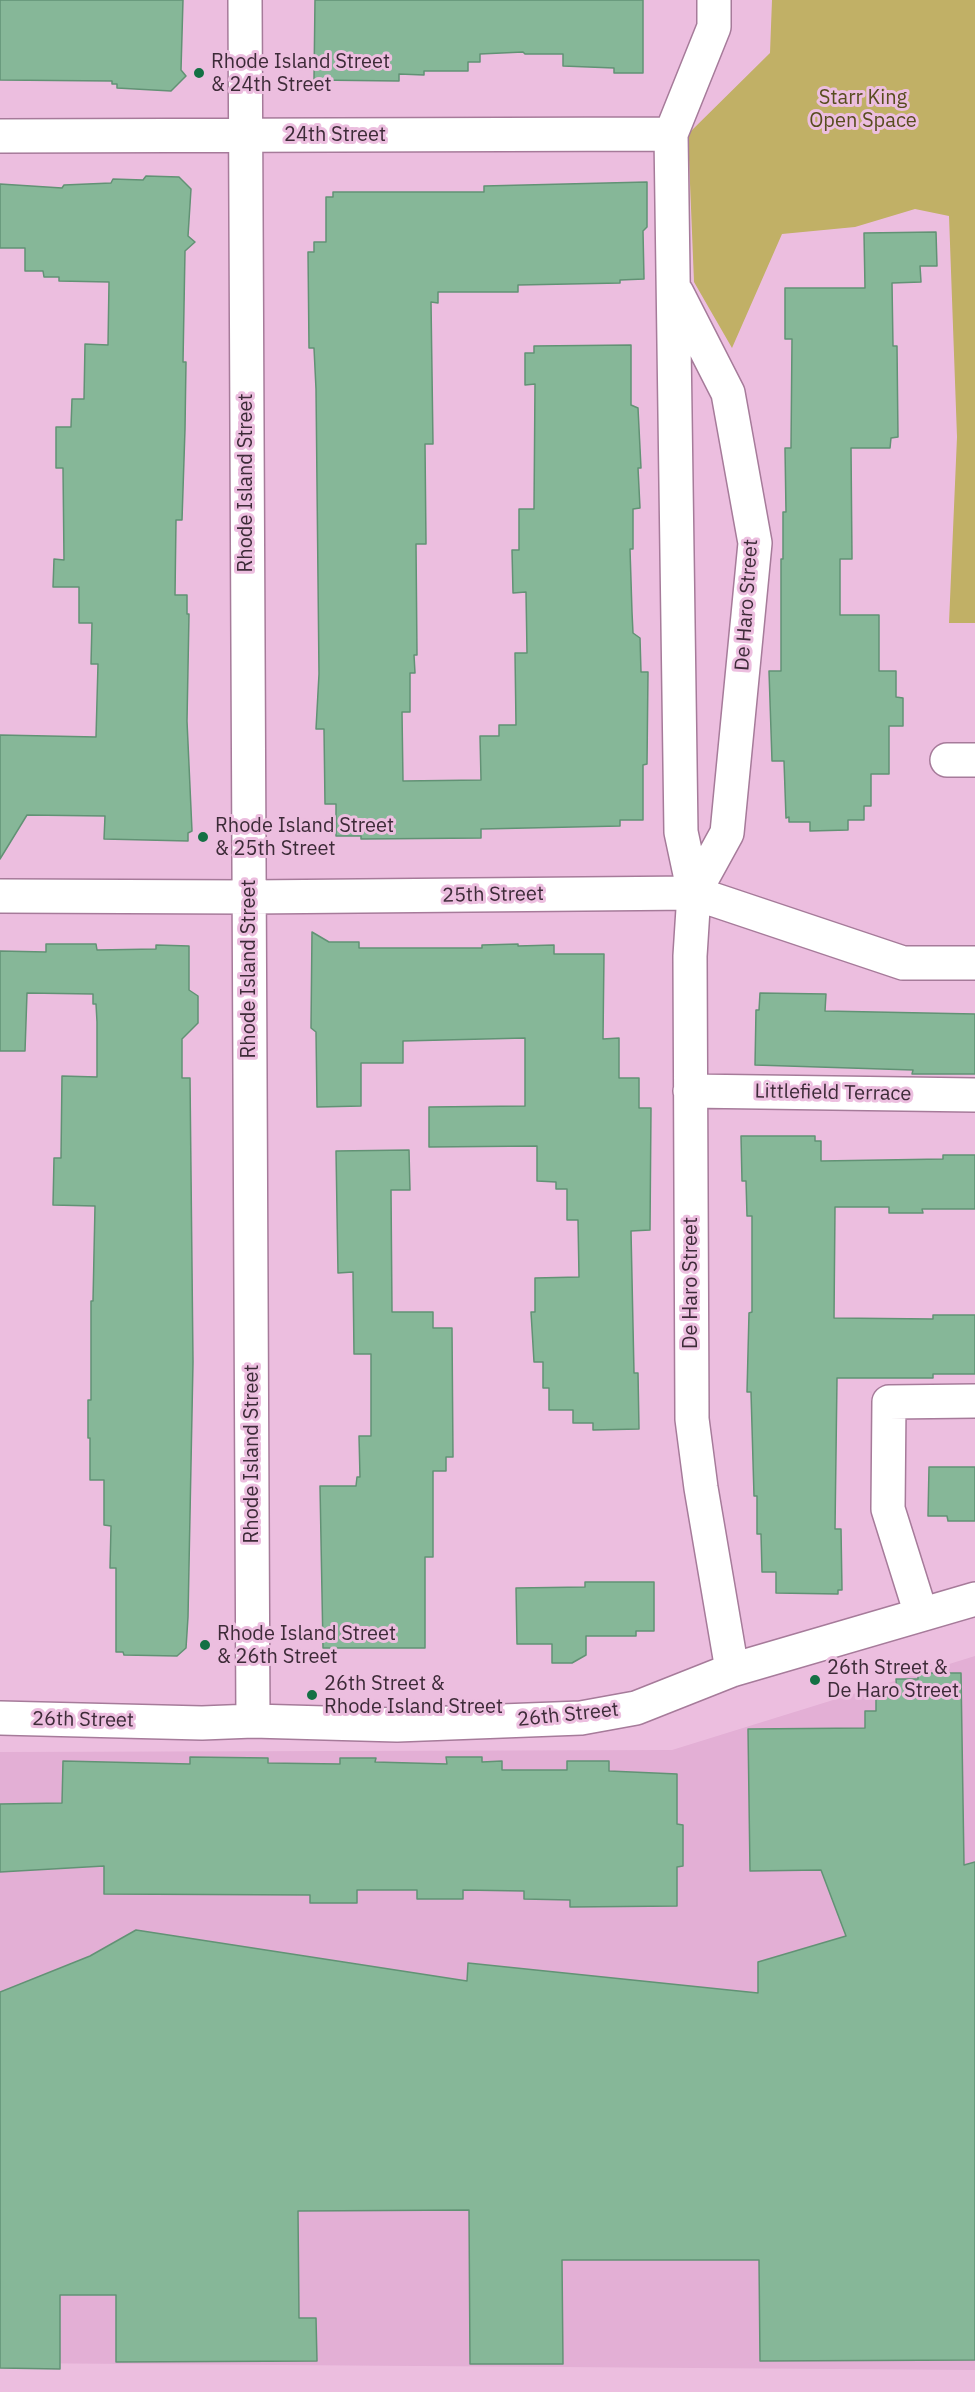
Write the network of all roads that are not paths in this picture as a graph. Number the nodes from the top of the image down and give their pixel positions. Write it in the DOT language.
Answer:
graph roads {
  1 [pos="244,0"];
  2 [pos="714,0"];
  3 [pos="671,134"];
  4 [pos="244,135"];
  5 [pos="0,136"];
  6 [pos="673,286"];
  7 [pos="694,893"];
  8 [pos="0,896"];
  9 [pos="249,897"];
  10 [pos="975,963"];
  11 [pos="690,1091"];
  12 [pos="975,1095"];
  13 [pos="975,1401"];
  14 [pos="975,1599"];
  15 [pos="921,1614"];
  16 [pos="732,1670"];
  17 [pos="0,1718"];
  18 [pos="253,1721"];
  1 -- 4 [label="street, Rhode Island Street"];
  2 -- 3 [label="street, De Haro Street"];
  3 -- 4 [label="street, 24th Street"];
  3 -- 6 [label="street, De Haro Street"];
  4 -- 5 [label="street, 24th Street"];
  4 -- 9 [label="street, Rhode Island Street"];
  6 -- 7 [label="street, De Haro Street"];
  6 -- 7 [label="street, De Haro Street"];
  7 -- 9 [label="street, 25th Street"];
  7 -- 10 [label="street, 25th Street"];
  7 -- 11 [label="street, De Haro Street"];
  8 -- 9 [label="street, 25th Street"];
  9 -- 18 [label="street, Rhode Island Street"];
  11 -- 12 [label="street, Littlefield Terrace"];
  11 -- 16 [label="street, De Haro Street"];
  13 -- 15 [label="street"];
  14 -- 15 [label="street, 26th Street"];
  15 -- 16 [label="street, 26th Street"];
  16 -- 18 [label="street, 26th Street"];
  17 -- 18 [label="street, 26th Street"];
}
